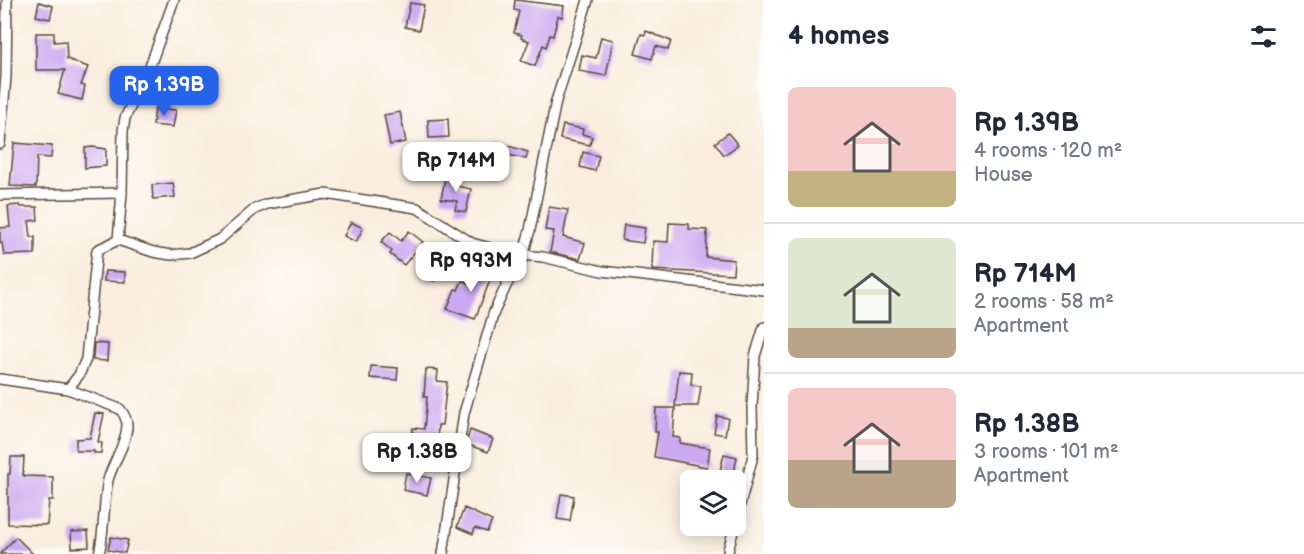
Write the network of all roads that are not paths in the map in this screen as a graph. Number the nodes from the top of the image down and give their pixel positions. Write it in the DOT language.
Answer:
graph roads {
  1 [pos="7,0"];
  2 [pos="174,0"];
  3 [pos="588,0"];
  4 [pos="0,144"];
  5 [pos="122,193"];
  6 [pos="0,195"];
  7 [pos="118,240"];
  8 [pos="523,254"];
  9 [pos="764,290"];
  10 [pos="764,327"];
  11 [pos="0,379"];
  12 [pos="68,389"];
  13 [pos="746,482"];
  14 [pos="732,536"];
  15 [pos="99,554"];
  16 [pos="443,554"];
  17 [pos="729,554"];
  1 -- 4 [label="street"];
  2 -- 5 [label="street"];
  3 -- 8 [label="street"];
  5 -- 6 [label="street"];
  5 -- 7 [label="street"];
  7 -- 8 [label="street"];
  7 -- 12 [label="street"];
  8 -- 9 [label="street"];
  8 -- 16 [label="street"];
  10 -- 13 [label="street"];
  11 -- 12 [label="street"];
  12 -- 15 [label="street"];
  14 -- 17 [label="street"];
}
